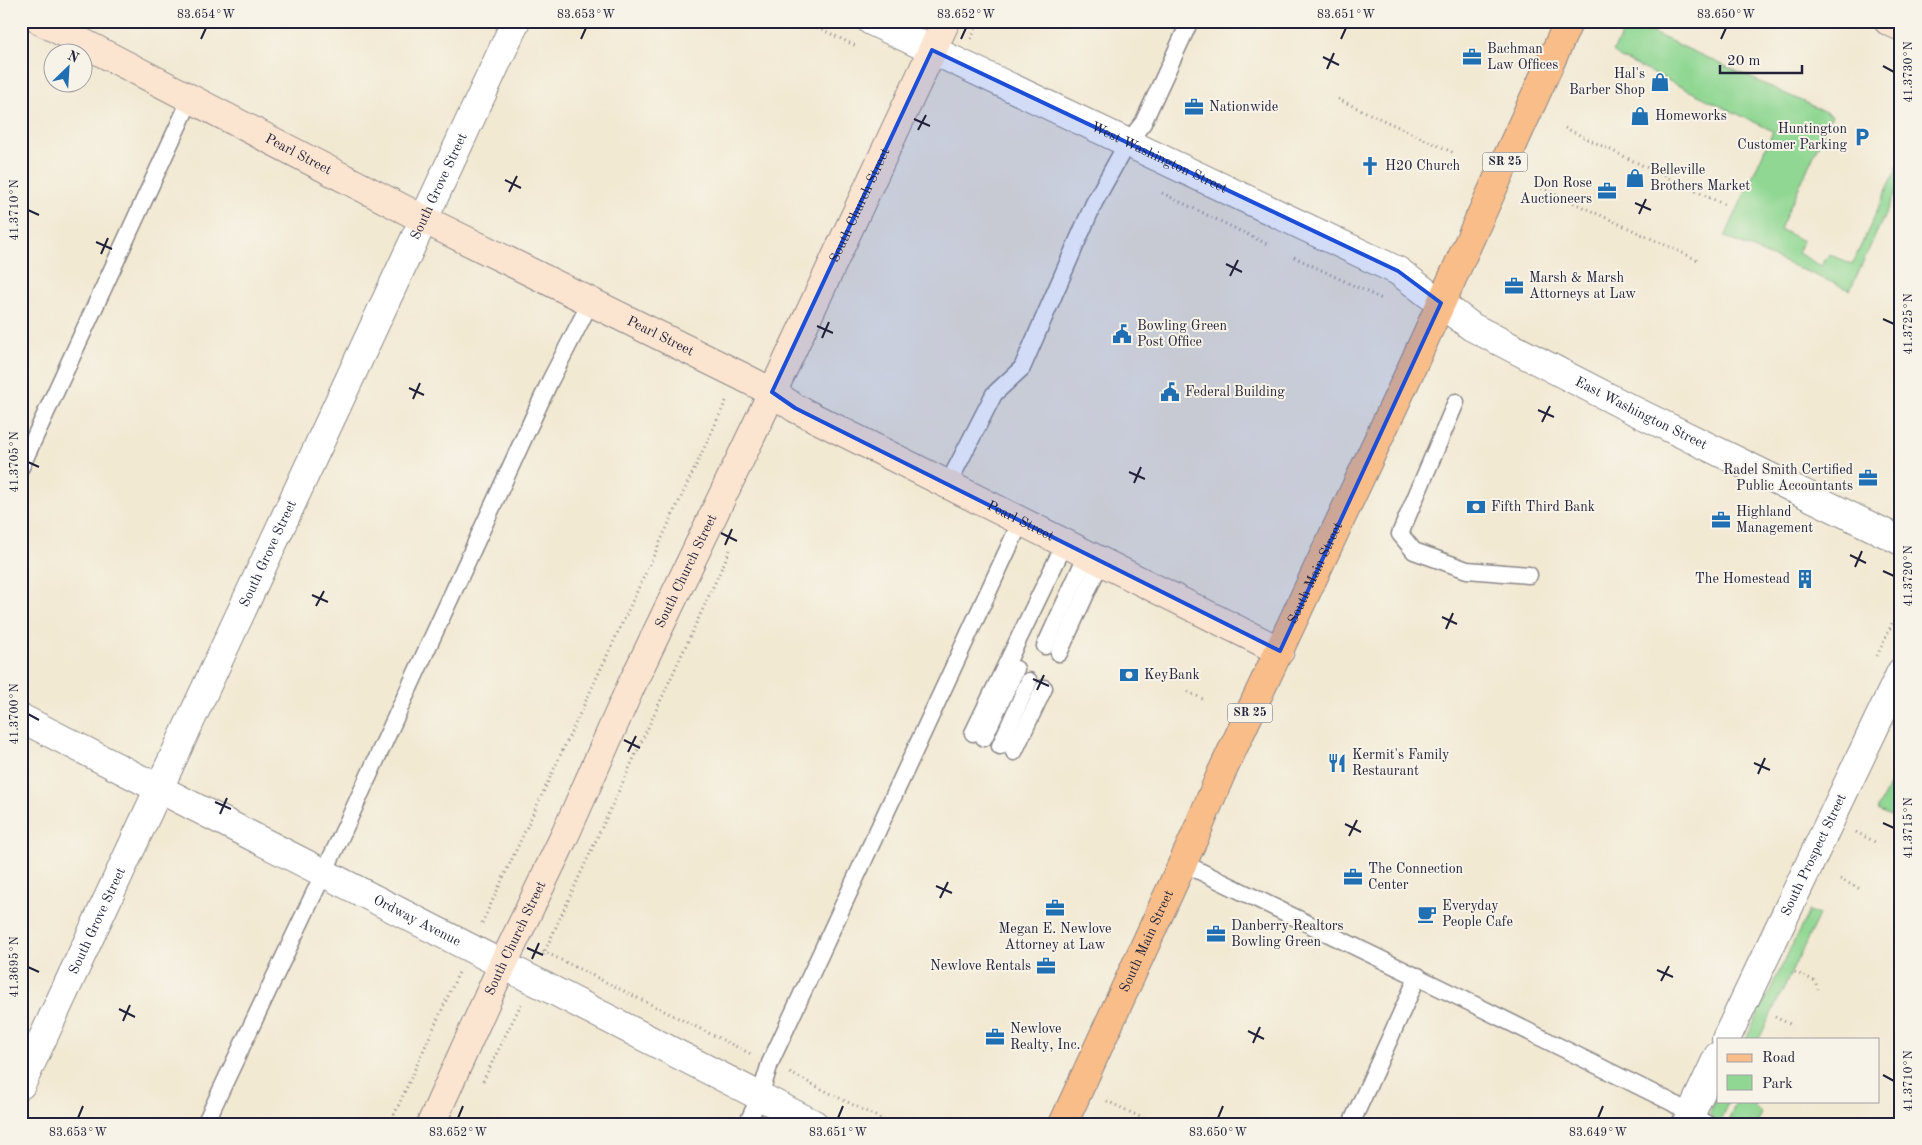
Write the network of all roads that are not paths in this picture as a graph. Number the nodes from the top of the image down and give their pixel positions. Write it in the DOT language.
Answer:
graph roads {
  1 [pos="41,21"];
  2 [pos="516,21"];
  3 [pos="871,21"];
  4 [pos="946,21"];
  5 [pos="1190,21"];
  6 [pos="1569,21"];
  7 [pos="1888,21"];
  8 [pos="1901,27"];
  9 [pos="932,50"];
  10 [pos="191,98"];
  11 [pos="1128,143"];
  12 [pos="423,219"];
  13 [pos="591,301"];
  14 [pos="1441,303"];
  15 [pos="772,392"];
  16 [pos="1456,402"];
  17 [pos="21,467"];
  18 [pos="948,484"];
  19 [pos="1021,521"];
  20 [pos="1901,541"];
  21 [pos="1082,552"];
  22 [pos="1529,575"];
  23 [pos="1044,646"];
  24 [pos="1280,651"];
  25 [pos="1060,653"];
  26 [pos="1901,672"];
  27 [pos="1036,684"];
  28 [pos="21,718"];
  29 [pos="978,736"];
  30 [pos="1007,749"];
  31 [pos="160,790"];
  32 [pos="1183,863"];
  33 [pos="323,874"];
  34 [pos="502,966"];
  35 [pos="1418,976"];
  36 [pos="1726,1038"];
  37 [pos="1717,1059"];
  38 [pos="21,1086"];
  39 [pos="760,1096"];
  40 [pos="1695,1120"];
  41 [pos="1067,1122"];
  42 [pos="205,1124"];
  43 [pos="431,1124"];
  44 [pos="747,1124"];
  45 [pos="814,1124"];
  46 [pos="1351,1124"];
  1 -- 10 [label="street, Pearl Street"];
  2 -- 12 [label="street, South Grove Street"];
  3 -- 9 [label="street, West Washington Street"];
  4 -- 9 [label="street, South Church Street"];
  5 -- 11 [label="lane"];
  6 -- 14 [label="main road, South Main Street / SR 25"];
  7 -- 8 [label="street"];
  9 -- 11 [label="street, West Washington Street"];
  9 -- 15 [label="street, South Church Street"];
  10 -- 12 [label="street, Pearl Street"];
  10 -- 17 [label="lane"];
  11 -- 14 [label="street, West Washington Street"];
  11 -- 18 [label="lane"];
  12 -- 13 [label="street, Pearl Street"];
  12 -- 31 [label="street, South Grove Street"];
  13 -- 15 [label="street, Pearl Street"];
  13 -- 33 [label="lane"];
  14 -- 20 [label="street, East Washington Street"];
  14 -- 24 [label="main road, South Main Street / SR 25"];
  15 -- 18 [label="street, Pearl Street"];
  15 -- 34 [label="street, South Church Street"];
  16 -- 22 [label="lane"];
  18 -- 19 [label="street, Pearl Street"];
  19 -- 21 [label="street, Pearl Street"];
  19 -- 39 [label="lane"];
  21 -- 23 [label="lane"];
  21 -- 24 [label="street, Pearl Street"];
  21 -- 25 [label="lane"];
  21 -- 29 [label="lane"];
  24 -- 32 [label="main road, South Main Street / SR 25"];
  26 -- 36 [label="street, South Prospect Street"];
  27 -- 30 [label="lane"];
  28 -- 31 [label="street, Ordway Avenue"];
  31 -- 33 [label="street, Ordway Avenue"];
  31 -- 38 [label="street, South Grove Street"];
  32 -- 35 [label="lane"];
  32 -- 41 [label="main road, South Main Street / SR 25"];
  33 -- 34 [label="street, Ordway Avenue"];
  33 -- 42 [label="lane"];
  34 -- 39 [label="street, Ordway Avenue"];
  34 -- 43 [label="street, South Church Street"];
  35 -- 40 [label="lane"];
  35 -- 46 [label="lane"];
  37 -- 40 [label="street"];
  39 -- 44 [label="lane"];
  39 -- 45 [label="street, Ordway Avenue"];
}
